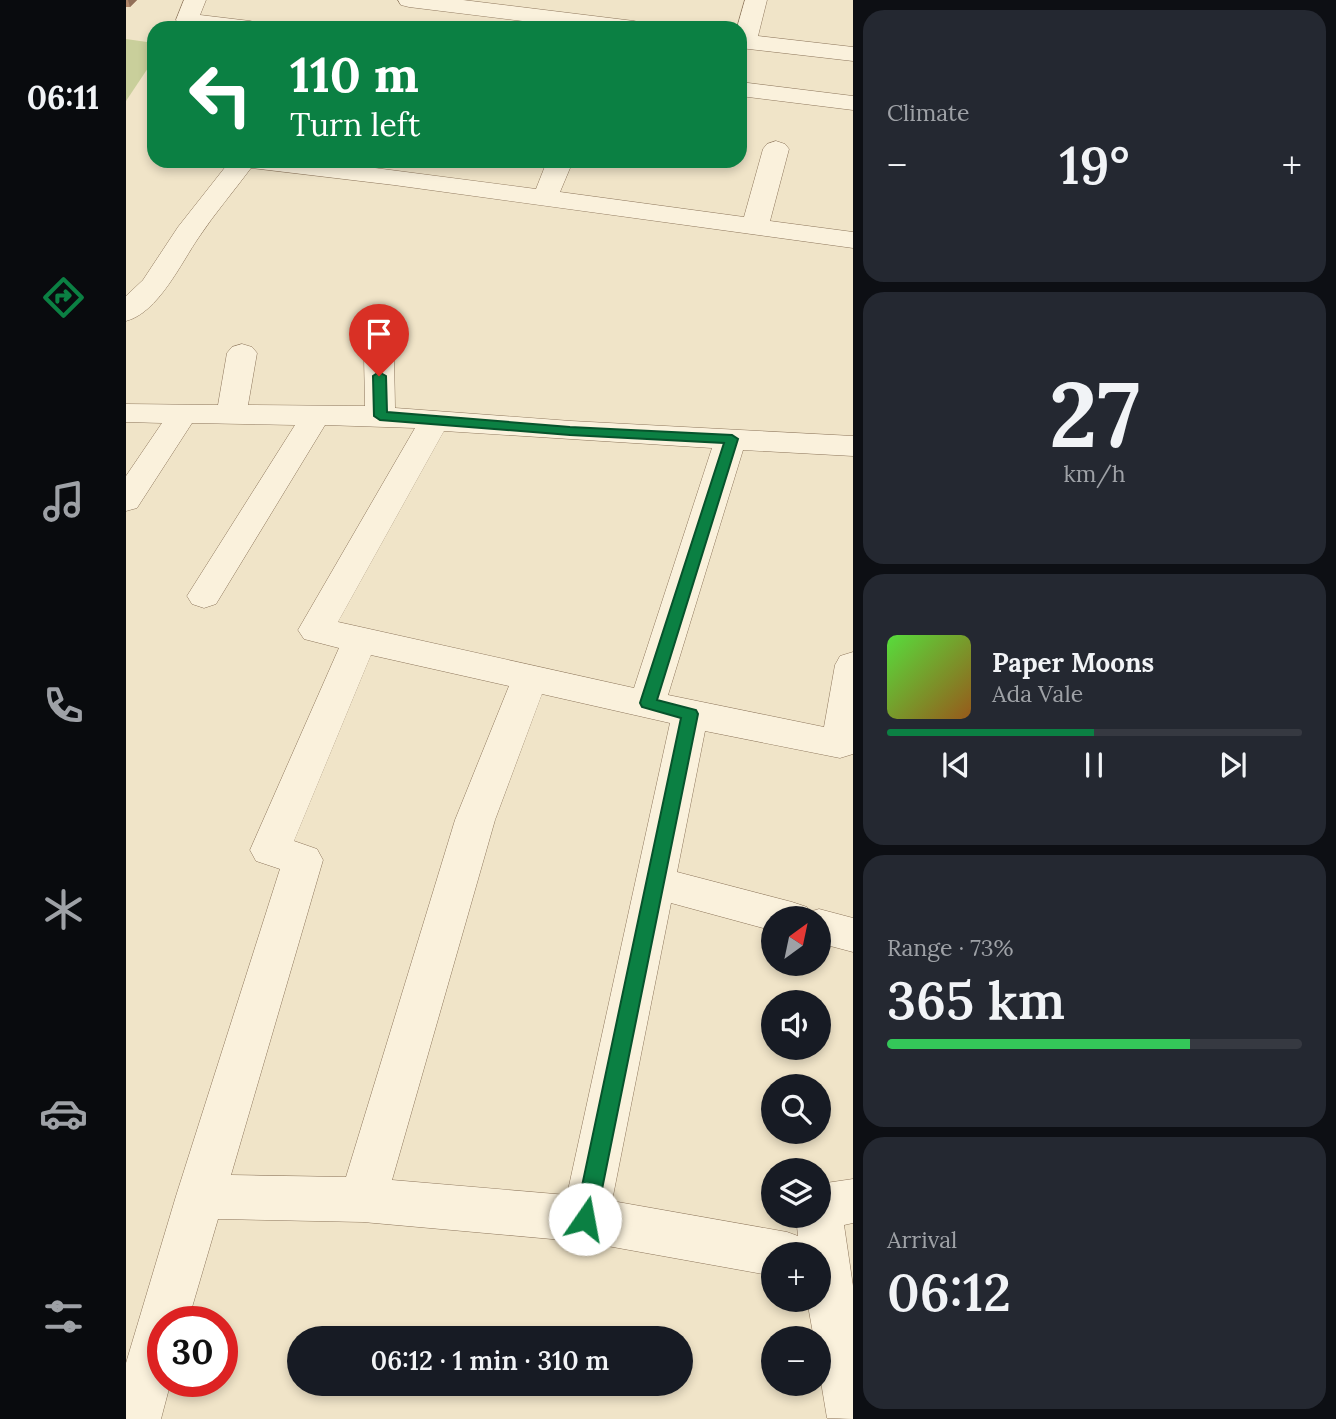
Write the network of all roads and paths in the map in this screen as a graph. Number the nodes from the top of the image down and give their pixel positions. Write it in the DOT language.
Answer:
graph roads {
  1 [pos="195,0"];
  2 [pos="409,0"];
  3 [pos="756,0"];
  4 [pos="195,21"];
  5 [pos="578,21"];
  6 [pos="747,28"];
  7 [pos="747,41"];
  8 [pos="853,54"];
  9 [pos="747,90"];
  10 [pos="853,103"];
  11 [pos="776,149"];
  12 [pos="238,168"];
  13 [pos="381,168"];
  14 [pos="557,168"];
  15 [pos="399,169"];
  16 [pos="545,197"];
  17 [pos="755,227"];
  18 [pos="853,240"];
  19 [pos="126,312"];
  20 [pos="242,353"];
  21 [pos="379,356"];
  22 [pos="126,414"];
  23 [pos="183,414"];
  24 [pos="231,415"];
  25 [pos="316,415"];
  26 [pos="380,416"];
  27 [pos="435,420"];
  28 [pos="732,439"];
  29 [pos="853,446"];
  30 [pos="126,500"];
  31 [pos="204,596"];
  32 [pos="360,640"];
  33 [pos="853,665"];
  34 [pos="530,678"];
  35 [pos="648,703"];
  36 [pos="690,714"];
  37 [pos="657,883"];
  38 [pos="761,911"];
  39 [pos="831,929"];
  40 [pos="853,935"];
  41 [pos="199,1196"];
  42 [pos="363,1200"];
  43 [pos="853,1201"];
  44 [pos="831,1205"];
  45 [pos="585,1219"];
  46 [pos="761,1250"];
  47 [pos="168,1306"];
  48 [pos="824,1312"];
  49 [pos="147,1377"];
  50 [pos="853,1418"];
  51 [pos="135,1419"];
  1 -- 4 [label="street"];
  2 -- 5 [label="street"];
  3 -- 6 [label="street"];
  7 -- 8 [label="street"];
  9 -- 10 [label="street"];
  11 -- 17 [label="street"];
  12 -- 19 [label="street"];
  13 -- 15 [label="street"];
  14 -- 16 [label="street"];
  15 -- 16 [label="street"];
  16 -- 17 [label="street"];
  17 -- 18 [label="street"];
  20 -- 24 [label="street"];
  21 -- 26 [label="street"];
  22 -- 23 [label="street"];
  23 -- 24 [label="street"];
  23 -- 30 [label="street"];
  24 -- 25 [label="street"];
  25 -- 26 [label="street"];
  25 -- 31 [label="street"];
  26 -- 27 [label="street"];
  27 -- 28 [label="street"];
  27 -- 32 [label="street"];
  28 -- 29 [label="street"];
  28 -- 35 [label="street"];
  32 -- 34 [label="street"];
  32 -- 41 [label="street"];
  33 -- 36 [label="street"];
  34 -- 35 [label="street"];
  34 -- 42 [label="street"];
  35 -- 36 [label="street"];
  36 -- 37 [label="street"];
  37 -- 38 [label="street"];
  37 -- 45 [label="street"];
  39 -- 40 [label="street"];
  41 -- 42 [label="street"];
  41 -- 47 [label="street"];
  42 -- 45 [label="street"];
  43 -- 44 [label="street"];
  45 -- 46 [label="street"];
  48 -- 50 [label="street"];
  49 -- 51 [label="street"];
}
